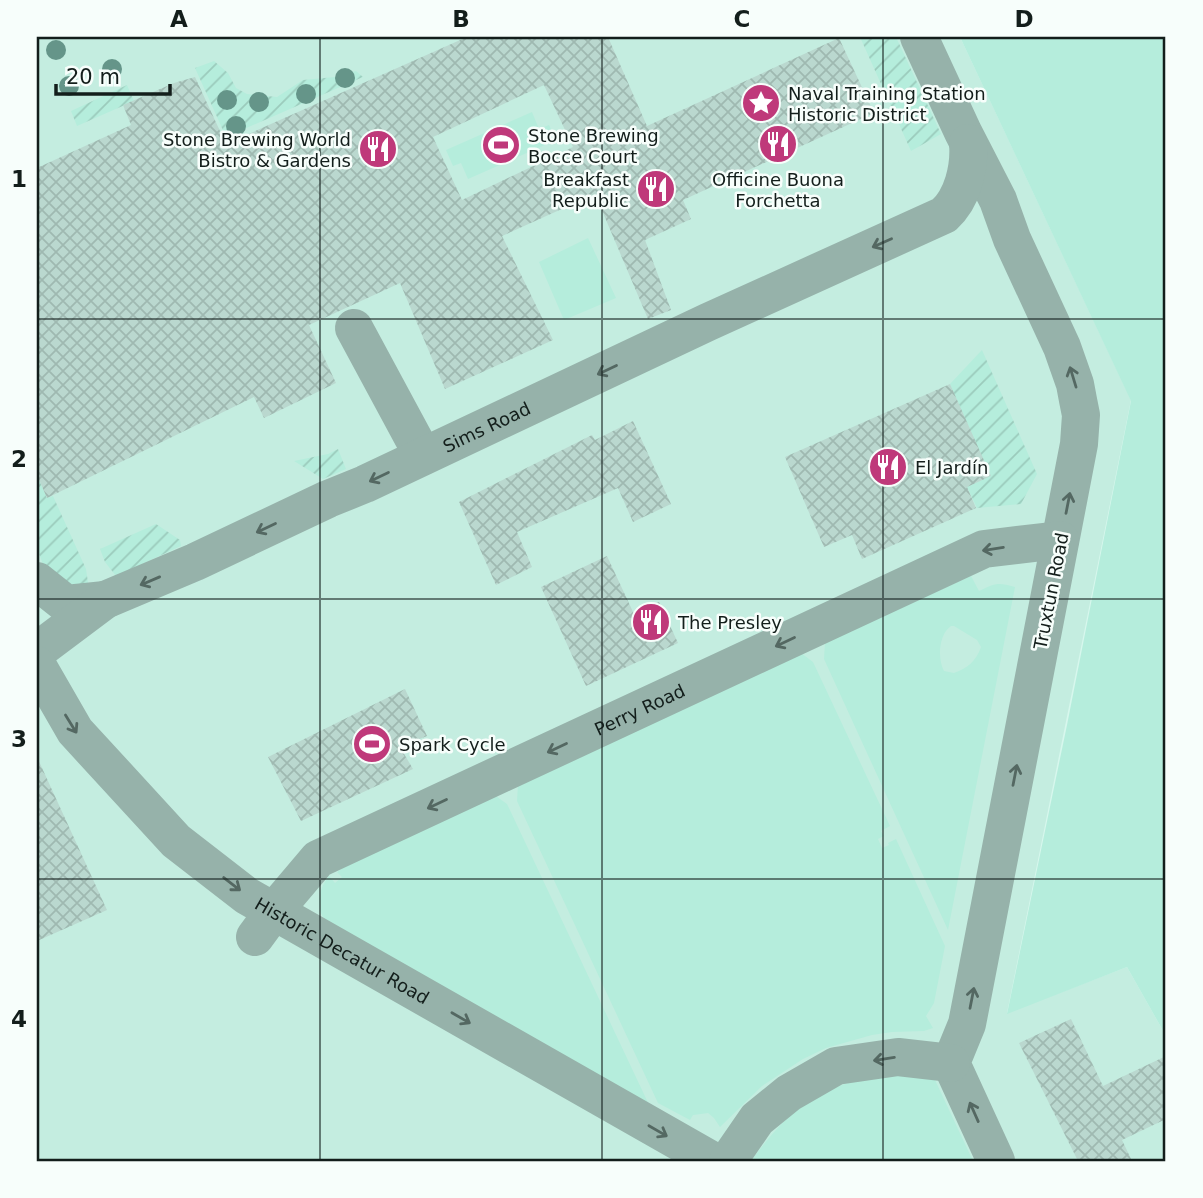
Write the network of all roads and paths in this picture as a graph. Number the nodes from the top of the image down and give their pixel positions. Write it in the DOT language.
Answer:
graph roads {
  1 [pos="919,37"];
  2 [pos="968,143"];
  3 [pos="944,215"];
  4 [pos="1012,239"];
  5 [pos="354,328"];
  6 [pos="423,456"];
  7 [pos="1060,540"];
  8 [pos="37,581"];
  9 [pos="106,600"];
  10 [pos="37,651"];
  11 [pos="37,665"];
  12 [pos="264,924"];
  13 [pos="951,1063"];
  14 [pos="713,1161"];
  15 [pos="728,1161"];
  16 [pos="996,1161"];
  1 -- 2 [label="street, Truxtun Road"];
  2 -- 3 [label="street"];
  2 -- 4 [label="street, Truxtun Road"];
  3 -- 4 [label="street"];
  3 -- 6 [label="street, Sims Road, one-way"];
  7 -- 4 [label="street, Truxtun Road, one-way"];
  5 -- 6 [label="street"];
  6 -- 9 [label="street, Sims Road, one-way"];
  7 -- 12 [label="street, Perry Road, one-way"];
  13 -- 7 [label="street, Truxtun Road, one-way"];
  8 -- 9 [label="street"];
  9 -- 10 [label="street, Sims Road"];
  11 -- 12 [label="street, Historic Decatur Road, one-way"];
  12 -- 14 [label="street, Historic Decatur Road, one-way"];
  13 -- 15 [label="street, one-way"];
  16 -- 13 [label="street, one-way"];
}
